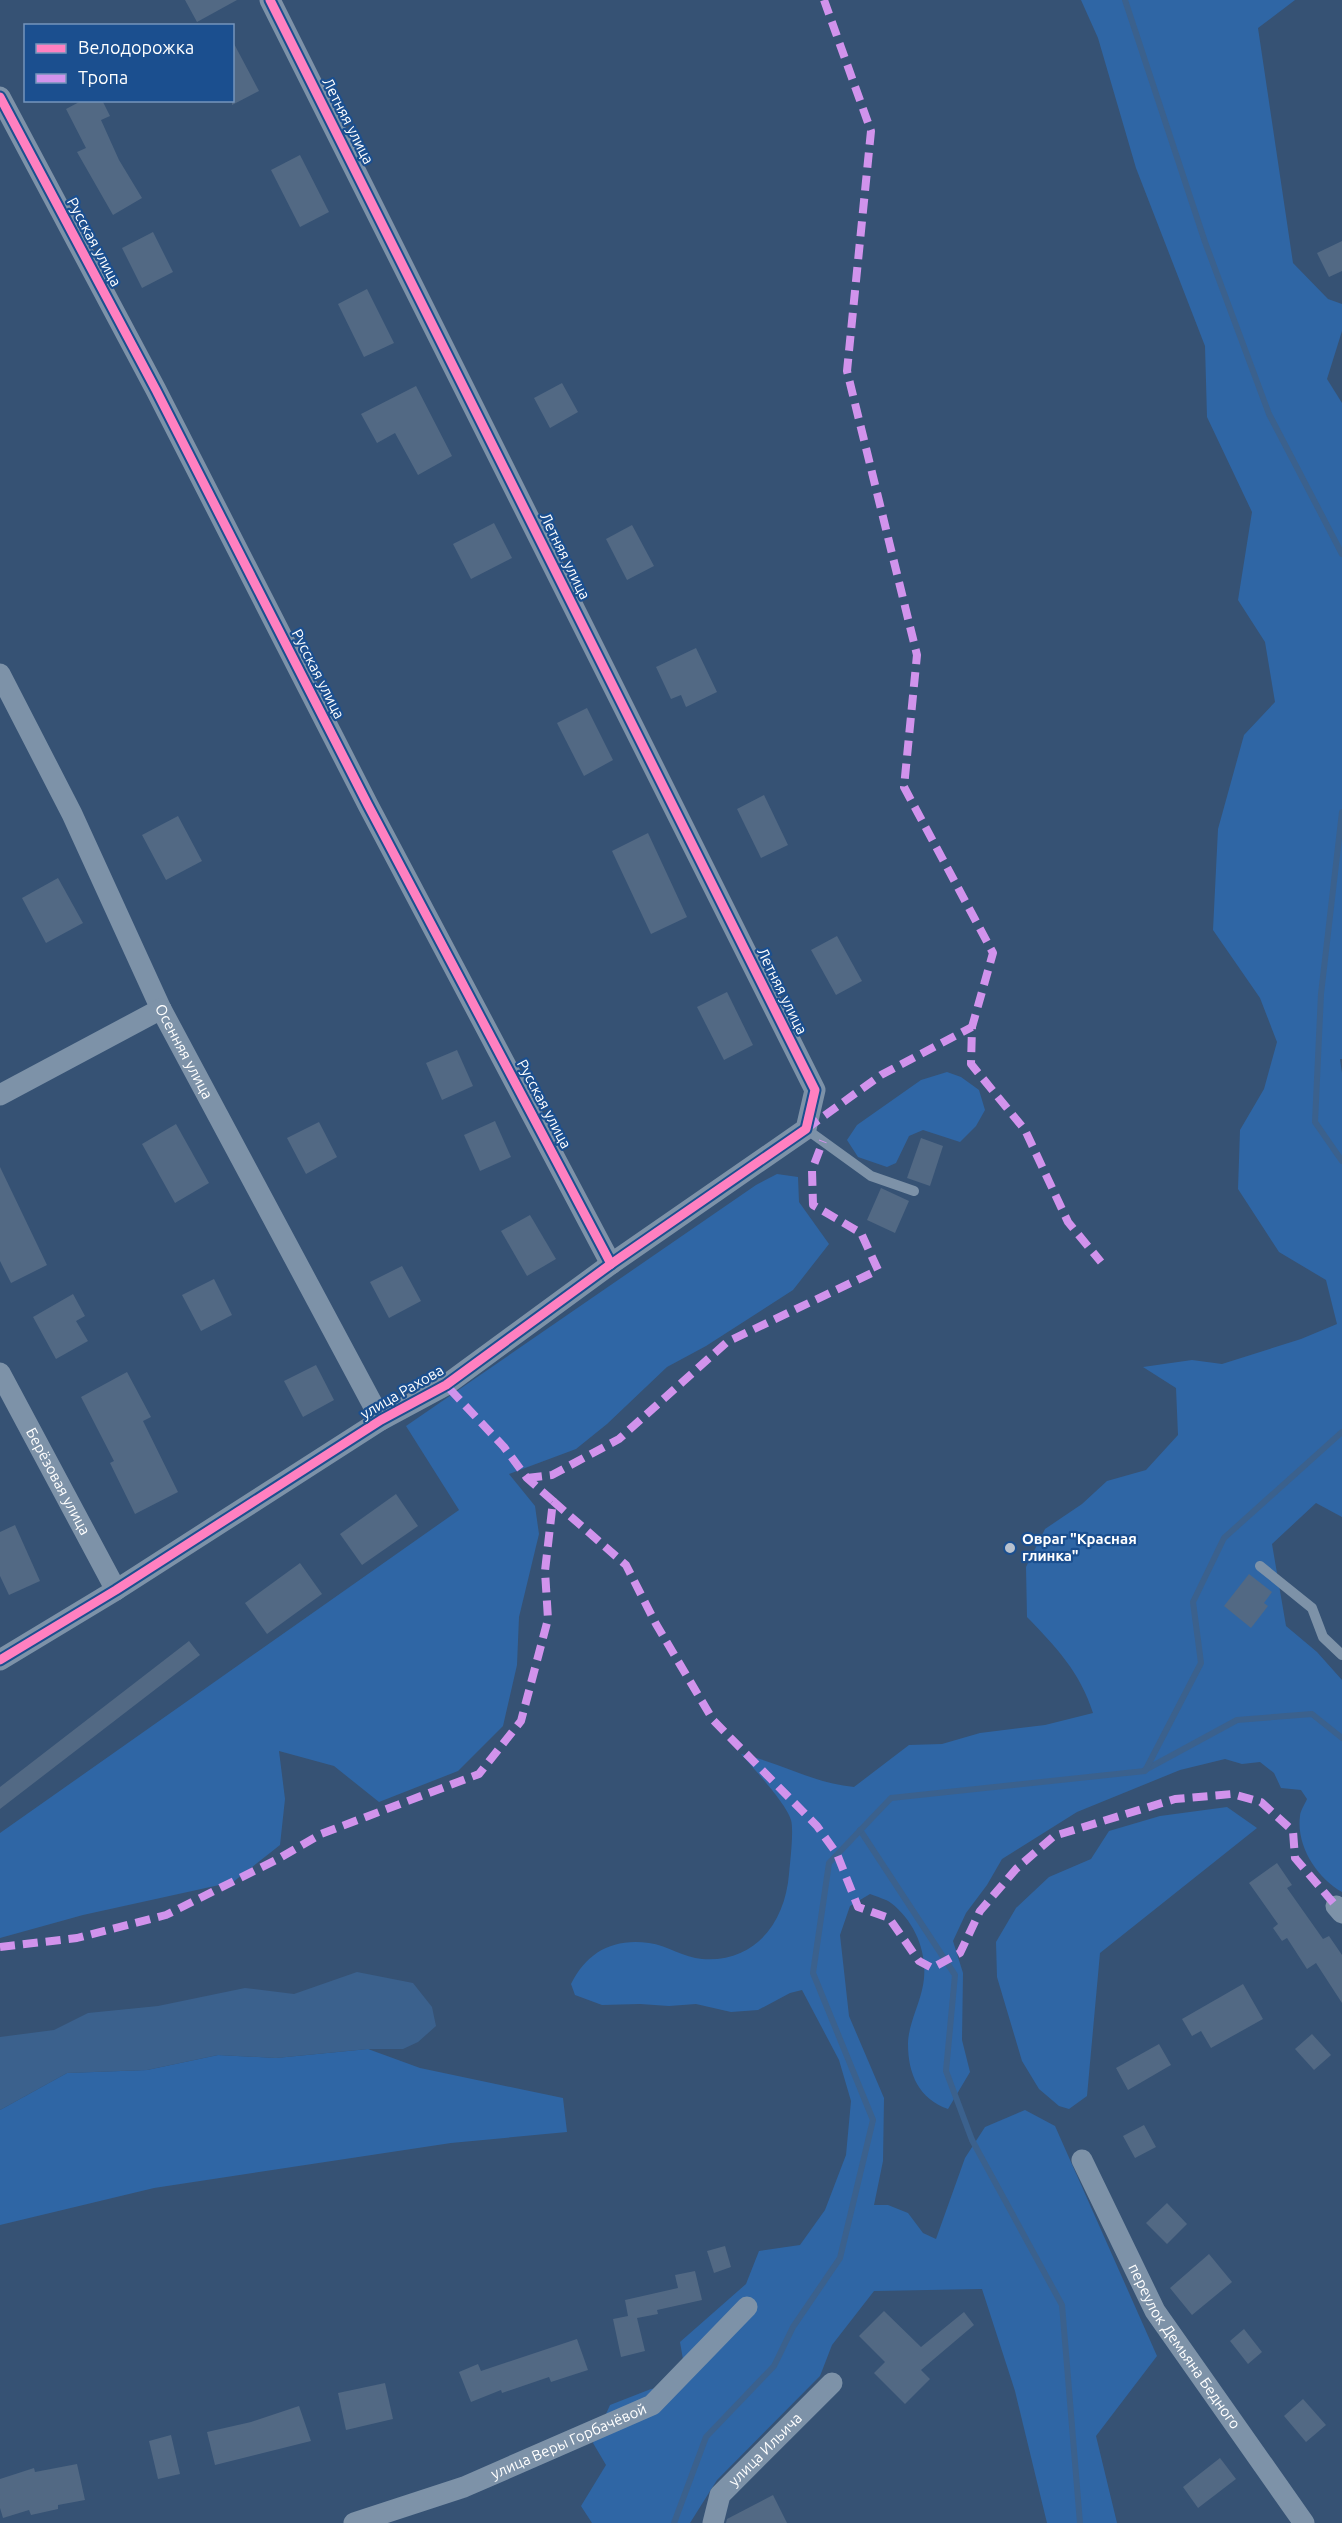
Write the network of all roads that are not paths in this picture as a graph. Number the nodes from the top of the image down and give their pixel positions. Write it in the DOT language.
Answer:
graph roads {
  1 [pos="270,0"];
  2 [pos="0,97"];
  3 [pos="0,675"];
  4 [pos="161,1009"];
  5 [pos="0,1095"];
  6 [pos="806,1129"];
  7 [pos="914,1191"];
  8 [pos="611,1264"];
  9 [pos="0,1373"];
  10 [pos="381,1420"];
  11 [pos="1260,1566"];
  12 [pos="116,1590"];
  13 [pos="1342,1655"];
  14 [pos="0,1660"];
  15 [pos="1082,2160"];
  16 [pos="747,2307"];
  17 [pos="832,2383"];
  18 [pos="354,2523"];
  19 [pos="713,2523"];
  20 [pos="1304,2523"];
  1 -- 6 [label="street, Летняя улица"];
  2 -- 8 [label="street, Русская улица"];
  3 -- 4 [label="street, Осенняя улица"];
  4 -- 5 [label="street"];
  4 -- 10 [label="street, Осенняя улица"];
  6 -- 7 [label="lane"];
  6 -- 8 [label="street, улица Рахова"];
  8 -- 10 [label="street, улица Рахова"];
  9 -- 12 [label="street, Берёзовая улица"];
  10 -- 12 [label="street, улица Рахова"];
  11 -- 13 [label="lane"];
  12 -- 14 [label="street, улица Рахова"];
  15 -- 20 [label="street, переулок Демьяна Бедного"];
  16 -- 18 [label="street, улица Веры Горбачёвой"];
  17 -- 19 [label="street, улица Ильича"];
}
